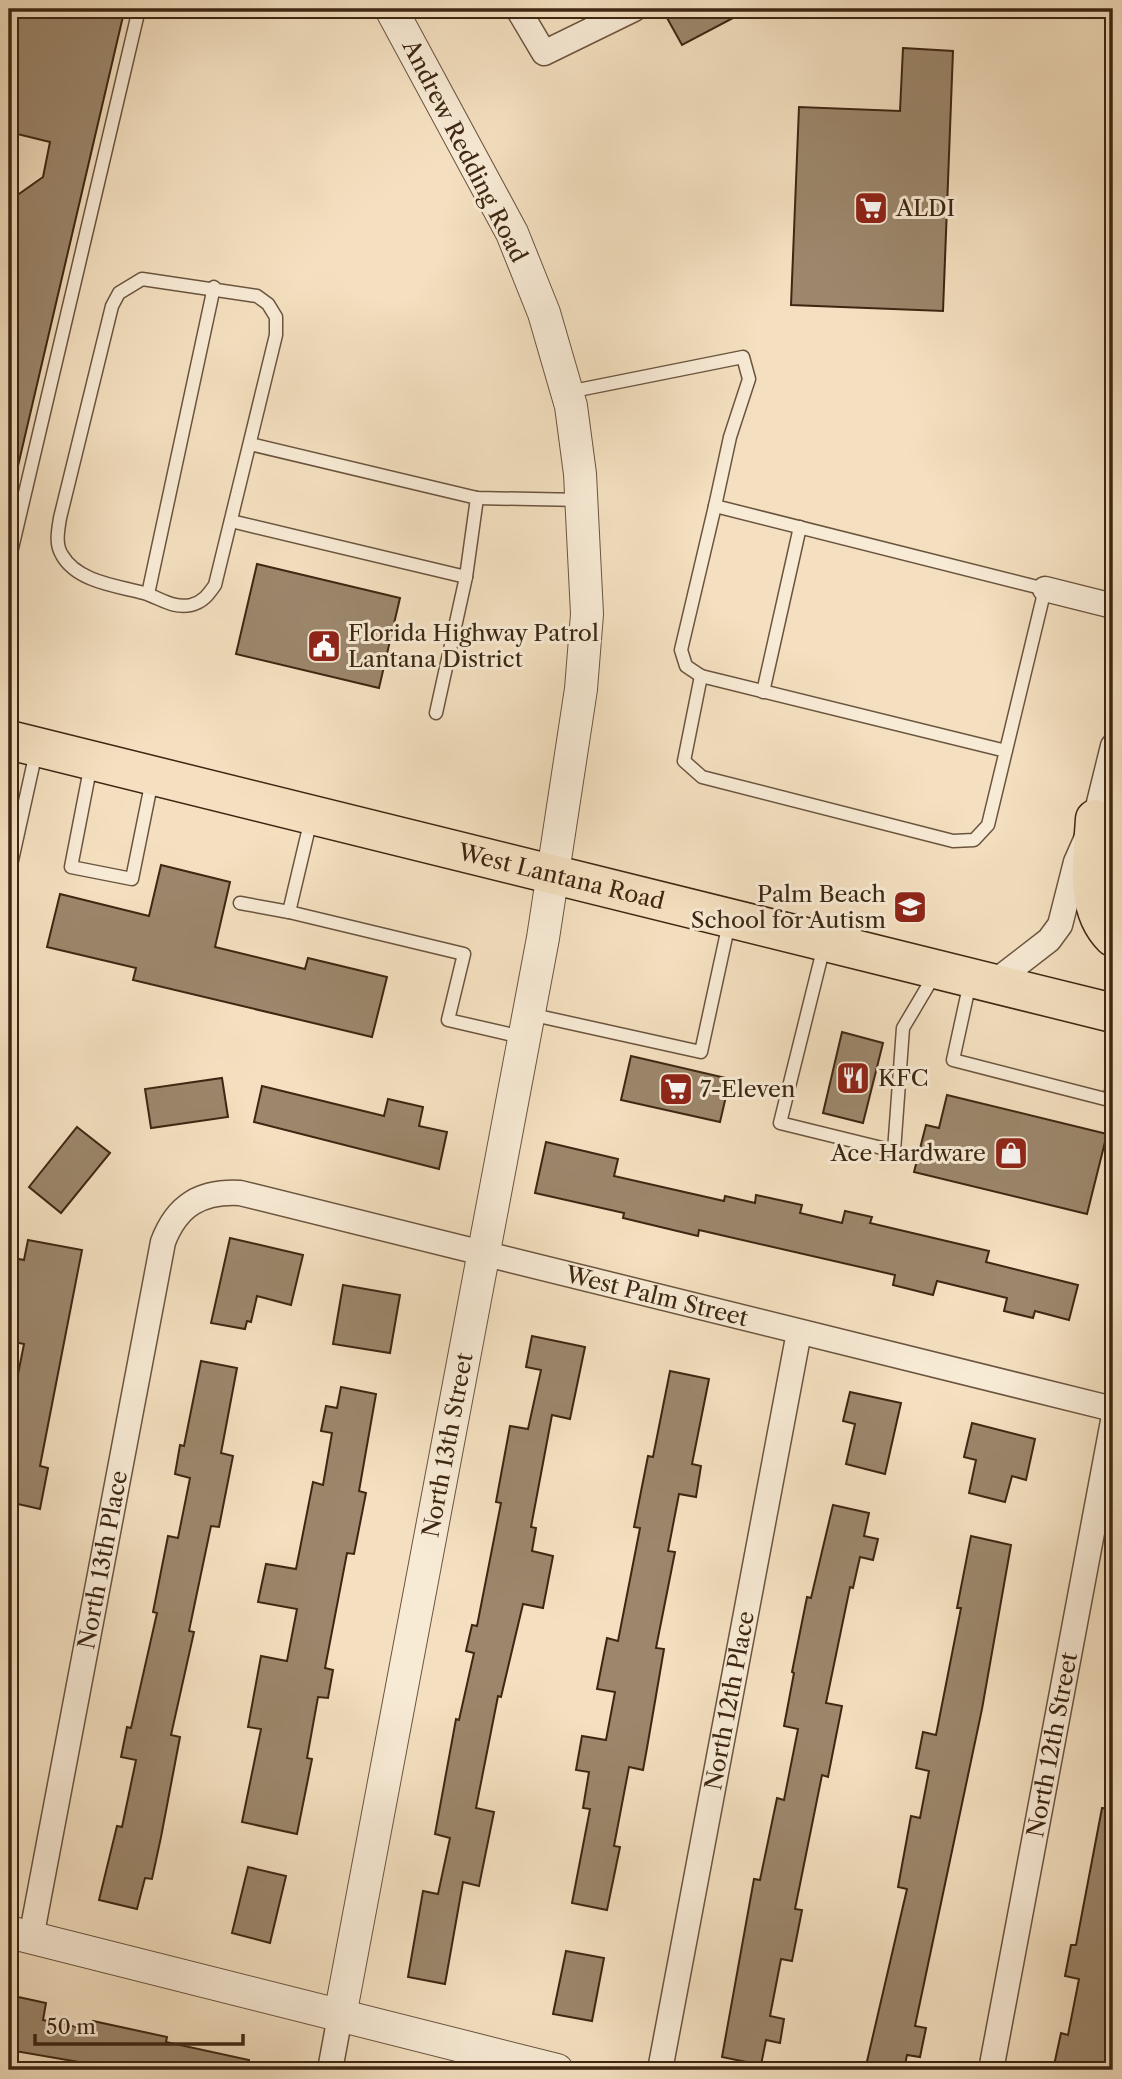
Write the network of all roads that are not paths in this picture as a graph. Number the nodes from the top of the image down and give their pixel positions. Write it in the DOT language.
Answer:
graph roads {
  1 [pos="139,9"];
  2 [pos="391,9"];
  3 [pos="518,9"];
  4 [pos="634,9"];
  5 [pos="214,287"];
  6 [pos="568,392"];
  7 [pos="250,444"];
  8 [pos="477,498"];
  9 [pos="582,500"];
  10 [pos="715,506"];
  11 [pos="231,521"];
  12 [pos="800,527"];
  13 [pos="9,561"];
  14 [pos="466,577"];
  15 [pos="1045,589"];
  16 [pos="148,594"];
  17 [pos="1113,606"];
  18 [pos="701,676"];
  19 [pos="763,692"];
  20 [pos="436,713"];
  21 [pos="23,743"];
  22 [pos="1113,746"];
  23 [pos="1006,751"];
  24 [pos="92,760"];
  25 [pos="153,776"];
  26 [pos="312,815"];
  27 [pos="1095,819"];
  28 [pos="13,834"];
  29 [pos="9,874"];
  30 [pos="553,875"];
  31 [pos="240,903"];
  32 [pos="289,912"];
  33 [pos="730,918"];
  34 [pos="1113,937"];
  35 [pos="825,942"];
  36 [pos="967,977"];
  37 [pos="1113,1013"];
  38 [pos="527,1026"];
  39 [pos="1113,1083"];
  40 [pos="200,1197"];
  41 [pos="484,1254"];
  42 [pos="799,1332"];
  43 [pos="1113,1409"];
  44 [pos="1113,1421"];
  45 [pos="20,1935"];
  46 [pos="340,2016"];
  47 [pos="330,2070"];
  48 [pos="556,2070"];
  49 [pos="660,2070"];
  50 [pos="990,2070"];
  1 -- 13 [label="lane"];
  2 -- 6 [label="street, Andrew Redding Road"];
  3 -- 4 [label="street"];
  5 -- 7 [label="lane"];
  5 -- 16 [label="lane"];
  5 -- 16 [label="lane"];
  6 -- 9 [label="street, Andrew Redding Road"];
  6 -- 10 [label="lane"];
  7 -- 8 [label="lane"];
  7 -- 11 [label="lane"];
  8 -- 9 [label="lane"];
  8 -- 14 [label="lane"];
  9 -- 30 [label="street, Andrew Redding Road"];
  10 -- 12 [label="lane"];
  10 -- 18 [label="lane"];
  11 -- 14 [label="lane"];
  11 -- 16 [label="lane"];
  12 -- 15 [label="lane"];
  12 -- 19 [label="lane"];
  14 -- 20 [label="lane"];
  15 -- 17 [label="street"];
  15 -- 23 [label="lane"];
  18 -- 19 [label="lane"];
  18 -- 23 [label="lane"];
  19 -- 23 [label="lane"];
  21 -- 24 [label="main road, West Lantana Road"];
  21 -- 28 [label="lane"];
  22 -- 27 [label="street"];
  24 -- 25 [label="main road, West Lantana Road"];
  24 -- 25 [label="lane"];
  25 -- 26 [label="main road, West Lantana Road"];
  26 -- 30 [label="main road, West Lantana Road"];
  26 -- 32 [label="lane"];
  27 -- 34 [label="main road"];
  27 -- 36 [label="street"];
  28 -- 29 [label="lane"];
  30 -- 33 [label="main road, West Lantana Road"];
  30 -- 38 [label="street, North 13th Street"];
  31 -- 32 [label="lane"];
  32 -- 38 [label="lane"];
  33 -- 35 [label="main road, West Lantana Road"];
  33 -- 38 [label="lane"];
  35 -- 36 [label="main road, West Lantana Road"];
  35 -- 36 [label="lane"];
  36 -- 37 [label="main road, West Lantana Road"];
  36 -- 39 [label="lane"];
  38 -- 41 [label="street, North 13th Street"];
  40 -- 41 [label="street, West Palm Street"];
  40 -- 45 [label="street, North 13th Place"];
  41 -- 42 [label="street, West Palm Street"];
  41 -- 46 [label="street, North 13th Street"];
  42 -- 43 [label="street, West Palm Street"];
  42 -- 49 [label="street, North 12th Place"];
  44 -- 50 [label="street, North 12th Street"];
  45 -- 46 [label="street"];
  46 -- 47 [label="street"];
  46 -- 48 [label="street"];
}
